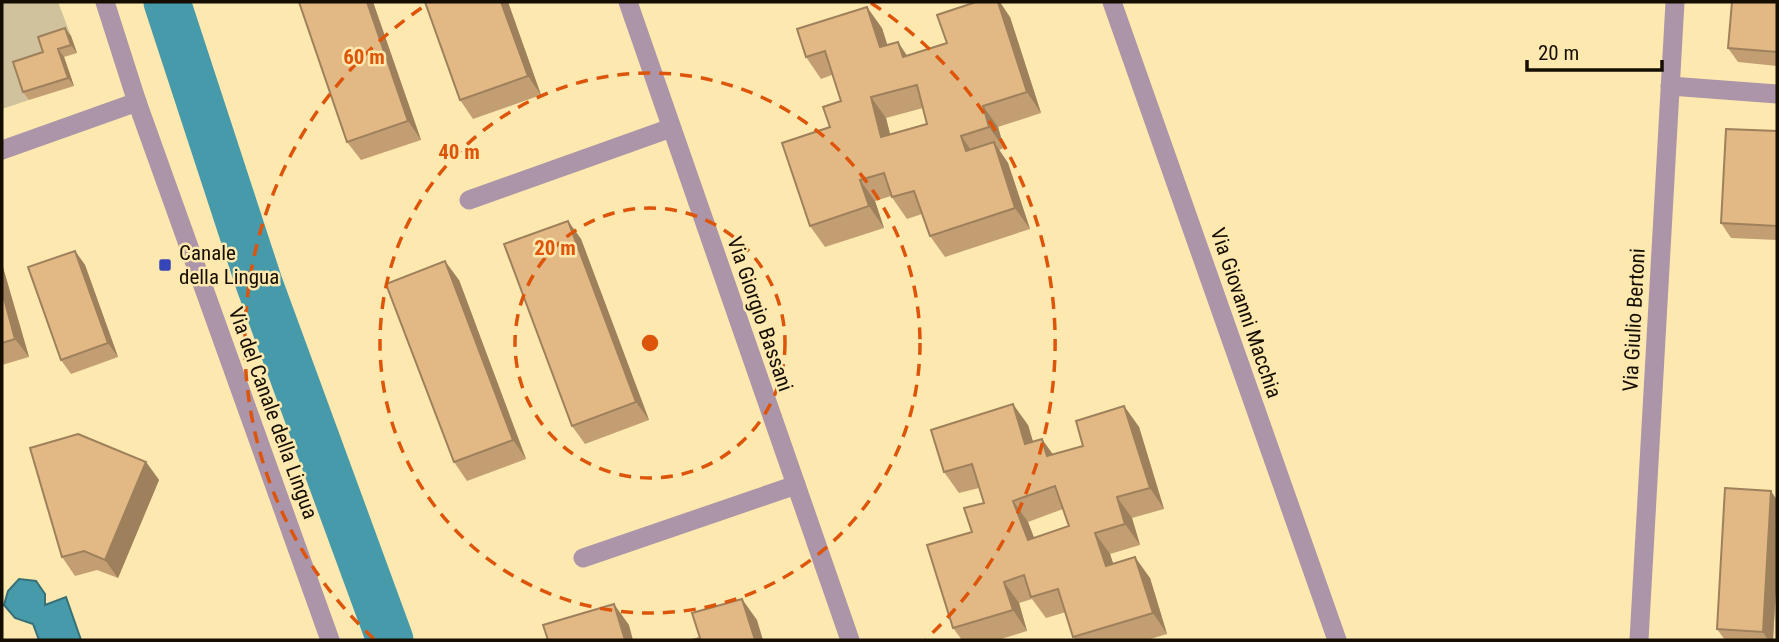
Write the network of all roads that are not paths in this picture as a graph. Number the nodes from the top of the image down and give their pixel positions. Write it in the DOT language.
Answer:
graph roads {
  1 [pos="105,2"];
  2 [pos="628,2"];
  3 [pos="1112,2"];
  4 [pos="1675,2"];
  5 [pos="1670,86"];
  6 [pos="1777,94"];
  7 [pos="137,102"];
  8 [pos="671,128"];
  9 [pos="2,150"];
  10 [pos="468,200"];
  11 [pos="796,485"];
  12 [pos="583,558"];
  13 [pos="330,640"];
  14 [pos="850,640"];
  15 [pos="1337,640"];
  16 [pos="1639,640"];
  1 -- 7 [label="street, Via del Canale della Lingua"];
  2 -- 8 [label="street, Via Giorgio Bassani"];
  3 -- 15 [label="street, Via Giovanni Macchia"];
  4 -- 5 [label="street, Via Giulio Bertoni"];
  5 -- 6 [label="street"];
  5 -- 16 [label="street, Via Giulio Bertoni"];
  7 -- 9 [label="street"];
  7 -- 13 [label="street, Via del Canale della Lingua"];
  8 -- 10 [label="street"];
  8 -- 11 [label="street, Via Giorgio Bassani"];
  11 -- 12 [label="street"];
  11 -- 14 [label="street, Via Giorgio Bassani"];
}
